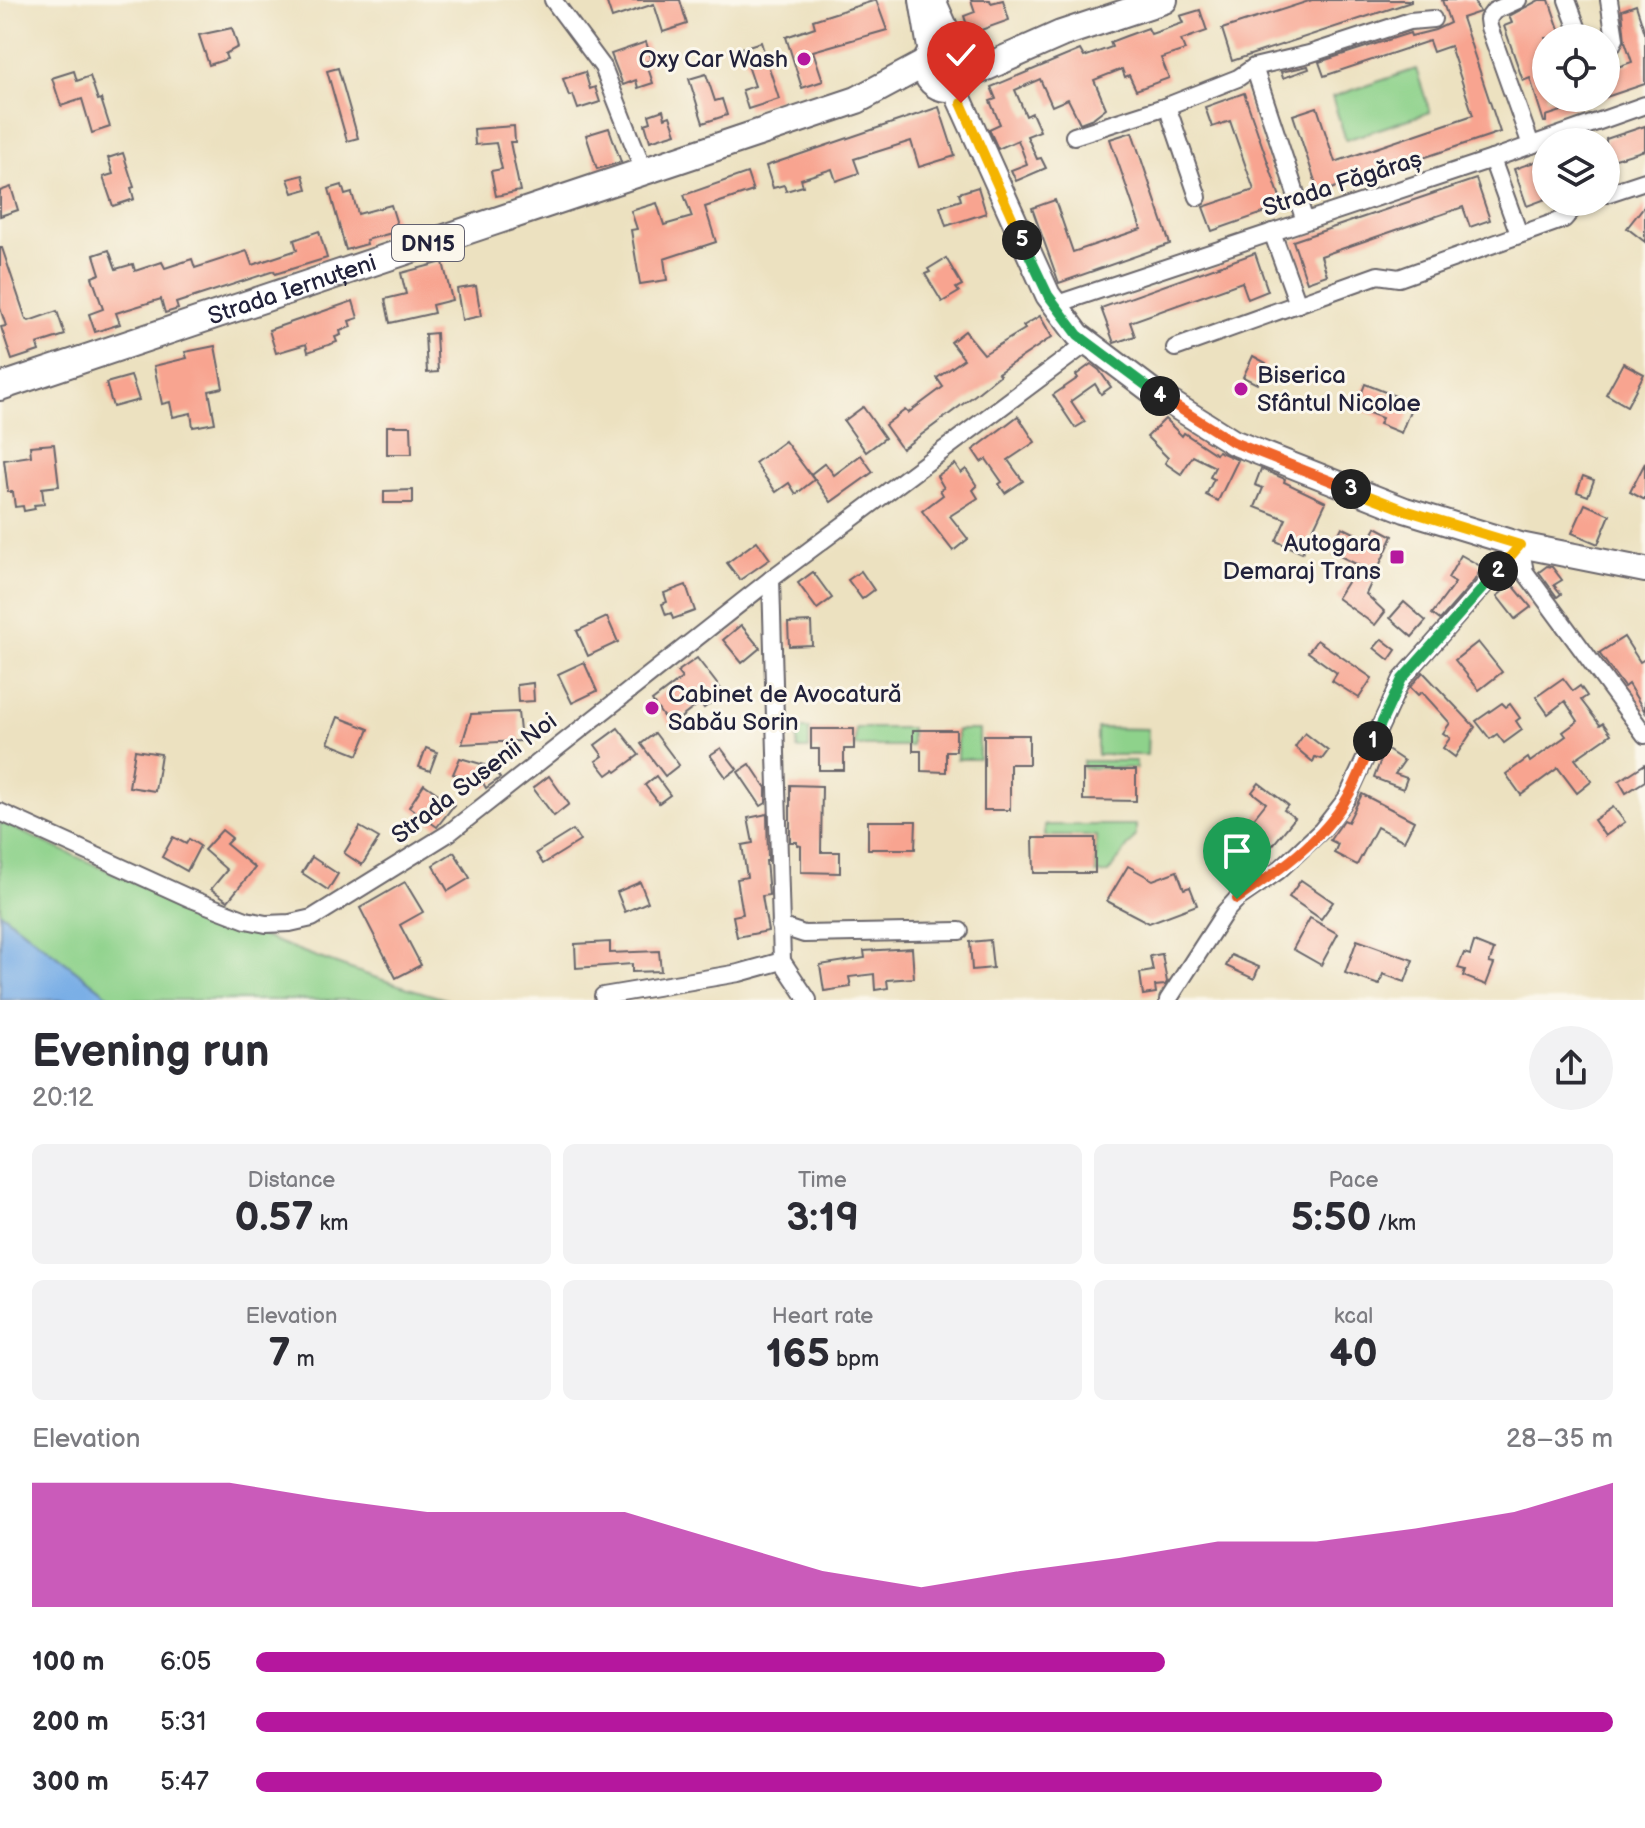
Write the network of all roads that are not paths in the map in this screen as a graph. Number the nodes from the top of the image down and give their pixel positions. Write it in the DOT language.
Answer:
graph roads {
  1 [pos="553,0"];
  2 [pos="922,0"];
  3 [pos="933,0"];
  4 [pos="1164,0"];
  5 [pos="1518,0"];
  6 [pos="1567,0"];
  7 [pos="1609,0"];
  8 [pos="1433,19"];
  9 [pos="1576,24"];
  10 [pos="1613,24"];
  11 [pos="947,66"];
  12 [pos="1254,67"];
  13 [pos="1645,105"];
  14 [pos="1167,106"];
  15 [pos="1074,136"];
  16 [pos="1531,145"];
  17 [pos="1492,159"];
  18 [pos="644,171"];
  19 [pos="1645,181"];
  20 [pos="1620,189"];
  21 [pos="1198,197"];
  22 [pos="1567,216"];
  23 [pos="1305,221"];
  24 [pos="1272,232"];
  25 [pos="1519,234"];
  26 [pos="1298,304"];
  27 [pos="1054,305"];
  28 [pos="1087,343"];
  29 [pos="1175,348"];
  30 [pos="0,387"];
  31 [pos="1520,545"];
  32 [pos="1645,570"];
  33 [pos="771,579"];
  34 [pos="1645,735"];
  35 [pos="0,812"];
  36 [pos="780,926"];
  37 [pos="960,931"];
  38 [pos="782,961"];
  39 [pos="603,996"];
  40 [pos="808,1000"];
  41 [pos="1168,1000"];
  1 -- 18 [label="street"];
  2 -- 11 [label="main road"];
  3 -- 11 [label="main road"];
  4 -- 11 [label="main road, Strada Iernuțeni / DN15"];
  5 -- 16 [label="street"];
  6 -- 9 [label="street"];
  7 -- 10 [label="street"];
  8 -- 12 [label="street"];
  11 -- 18 [label="main road, Strada Iernuțeni / DN15"];
  11 -- 27 [label="main road"];
  12 -- 14 [label="street"];
  12 -- 23 [label="street"];
  13 -- 16 [label="street, Strada Făgăraș"];
  14 -- 15 [label="street"];
  14 -- 21 [label="street"];
  16 -- 17 [label="street, Strada Făgăraș"];
  17 -- 23 [label="street, Strada Făgăraș"];
  17 -- 25 [label="street"];
  18 -- 30 [label="main road, Strada Iernuțeni / DN15"];
  19 -- 20 [label="street"];
  22 -- 25 [label="street"];
  23 -- 24 [label="street, Strada Făgăraș"];
  24 -- 26 [label="street"];
  24 -- 27 [label="street, Strada Făgăraș"];
  25 -- 26 [label="street"];
  26 -- 29 [label="street"];
  27 -- 28 [label="main road"];
  28 -- 31 [label="main road"];
  28 -- 33 [label="street, Strada Susenii Noi"];
  31 -- 32 [label="main road"];
  31 -- 34 [label="street"];
  31 -- 41 [label="street"];
  33 -- 35 [label="street, Strada Susenii Noi"];
  33 -- 36 [label="street"];
  36 -- 37 [label="street"];
  36 -- 38 [label="street"];
  38 -- 39 [label="street"];
  38 -- 40 [label="street"];
}
